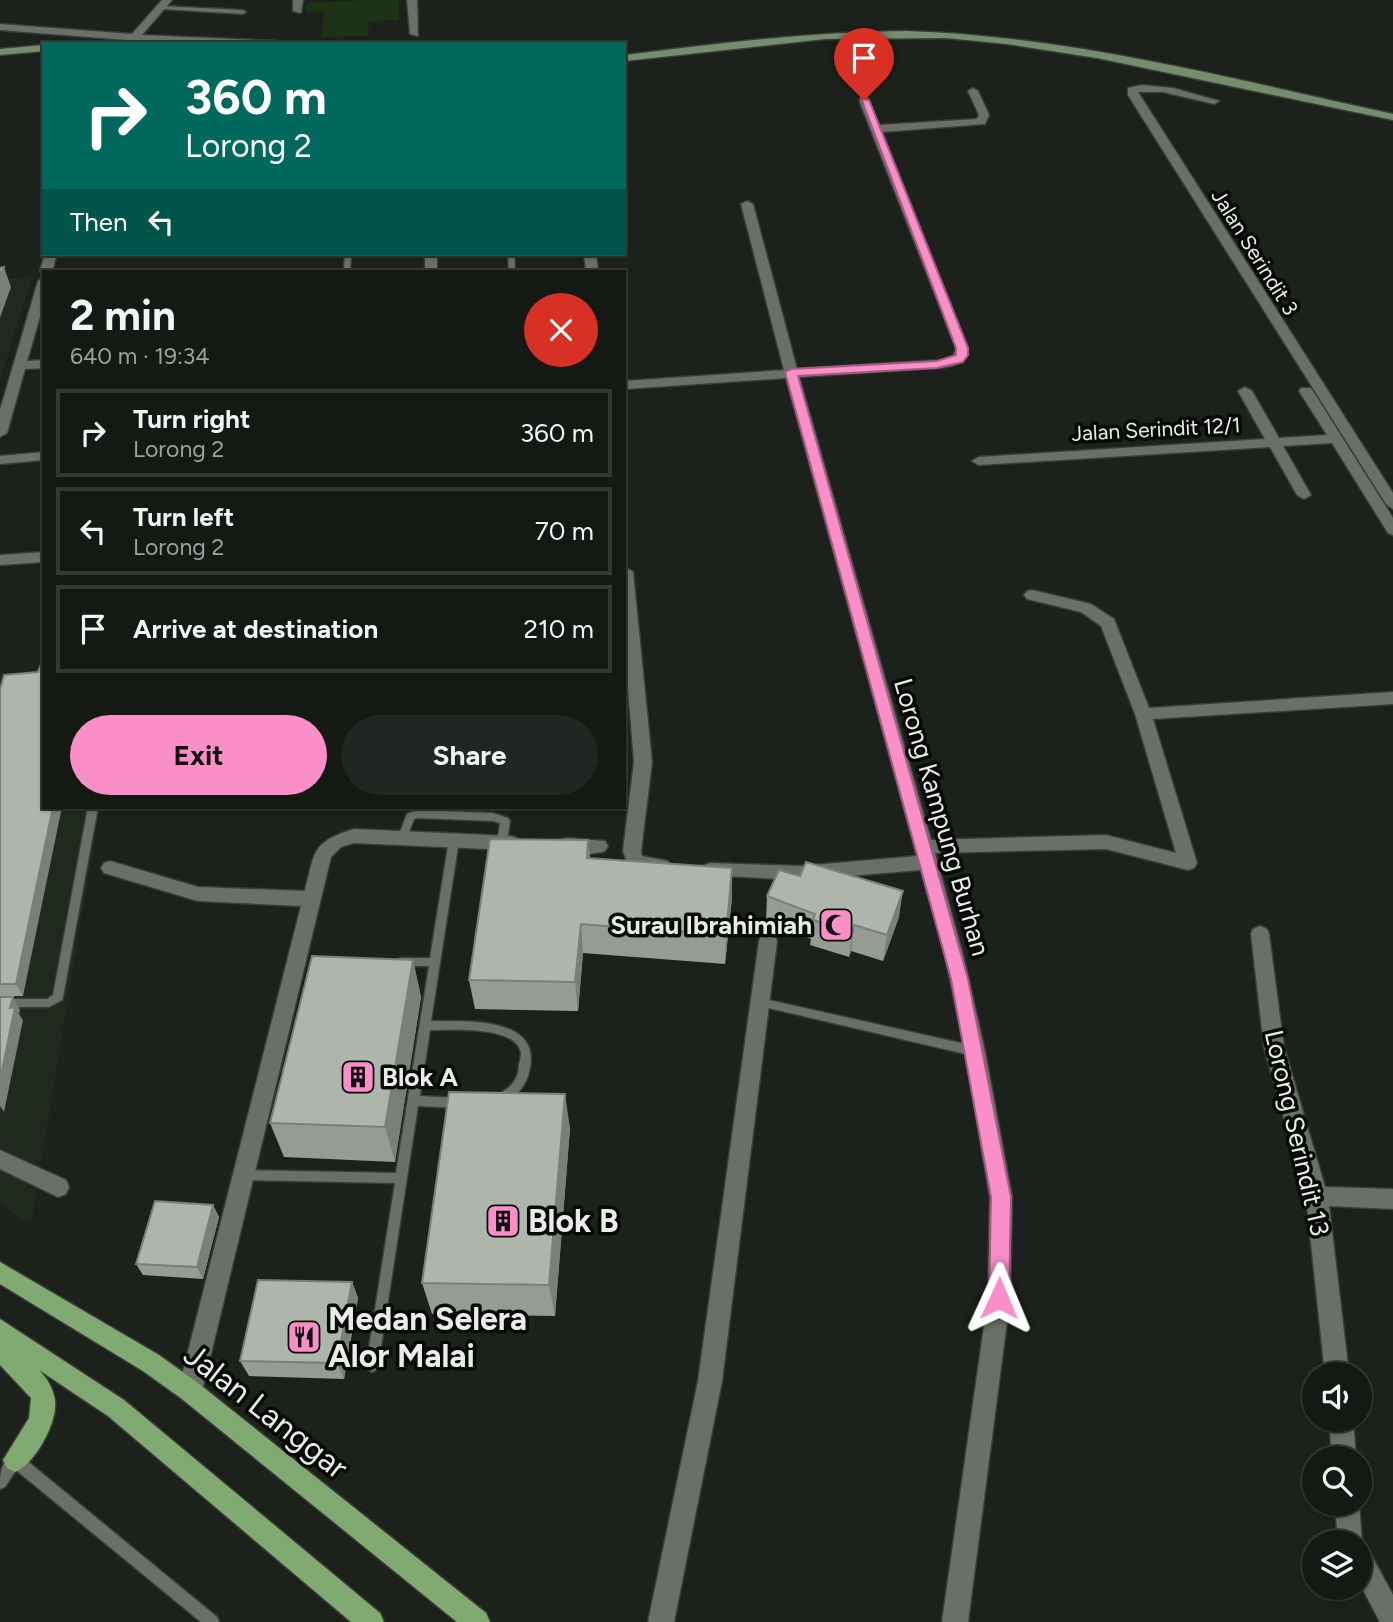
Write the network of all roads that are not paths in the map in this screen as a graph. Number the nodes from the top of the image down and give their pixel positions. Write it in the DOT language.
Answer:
graph roads {
  1 [pos="298,0"];
  2 [pos="412,0"];
  3 [pos="165,3"];
  4 [pos="298,11"];
  5 [pos="243,12"];
  6 [pos="0,27"];
  7 [pos="415,34"];
  8 [pos="134,38"];
  9 [pos="229,42"];
  10 [pos="42,48"];
  11 [pos="626,49"];
  12 [pos="0,52"];
  13 [pos="42,56"];
  14 [pos="626,58"];
  15 [pos="0,60"];
  16 [pos="973,91"];
  17 [pos="864,100"];
  18 [pos="1214,101"];
  19 [pos="1393,108"];
  20 [pos="1393,117"];
  21 [pos="875,129"];
  22 [pos="747,204"];
  23 [pos="42,288"];
  24 [pos="42,364"];
  25 [pos="20,365"];
  26 [pos="791,372"];
  27 [pos="626,385"];
  28 [pos="1245,391"];
  29 [pos="1306,391"];
  30 [pos="0,433"];
  31 [pos="1336,439"];
  32 [pos="1275,443"];
  33 [pos="42,456"];
  34 [pos="0,460"];
  35 [pos="979,461"];
  36 [pos="1304,495"];
  37 [pos="1393,504"];
  38 [pos="1393,530"];
  39 [pos="42,557"];
  40 [pos="0,560"];
  41 [pos="626,591"];
  42 [pos="1032,595"];
  43 [pos="1393,698"];
  44 [pos="1143,714"];
  45 [pos="93,809"];
  46 [pos="403,838"];
  47 [pos="454,840"];
  48 [pos="502,843"];
  49 [pos="599,846"];
  50 [pos="924,855"];
  51 [pos="110,868"];
  52 [pos="311,900"];
  53 [pos="1260,934"];
  54 [pos="768,941"];
  55 [pos="392,962"];
  56 [pos="433,962"];
  57 [pos="760,1002"];
  58 [pos="0,1003"];
  59 [pos="425,1026"];
  60 [pos="975,1051"];
  61 [pos="414,1101"];
  62 [pos="476,1102"];
  63 [pos="490,1102"];
  64 [pos="0,1159"];
  65 [pos="244,1175"];
  66 [pos="401,1178"];
  67 [pos="58,1187"];
  68 [pos="1317,1196"];
  69 [pos="1393,1199"];
  70 [pos="0,1272"];
  71 [pos="0,1330"];
  72 [pos="0,1349"];
  73 [pos="1336,1362"];
  74 [pos="372,1366"];
  75 [pos="190,1391"];
  76 [pos="15,1460"];
  77 [pos="0,1482"];
  78 [pos="1372,1582"];
  79 [pos="1392,1618"];
  80 [pos="212,1622"];
  81 [pos="371,1622"];
  82 [pos="477,1622"];
  83 [pos="661,1622"];
  84 [pos="955,1622"];
  1 -- 4 [label="street"];
  2 -- 7 [label="street"];
  3 -- 5 [label="lane"];
  3 -- 8 [label="street"];
  6 -- 8 [label="street"];
  8 -- 9 [label="street"];
  10 -- 12 [label="main road"];
  11 -- 19 [label="main road"];
  13 -- 15 [label="main road"];
  14 -- 20 [label="main road"];
  16 -- 21 [label="street"];
  17 -- 21 [label="street"];
  18 -- 37 [label="street, Jalan Serindit 3"];
  21 -- 26 [label="street"];
  22 -- 26 [label="street, Lorong Kampung Burhan"];
  23 -- 25 [label="street"];
  24 -- 25 [label="street"];
  25 -- 30 [label="street"];
  26 -- 27 [label="street"];
  26 -- 50 [label="street, Lorong Kampung Burhan"];
  28 -- 32 [label="street"];
  29 -- 31 [label="street"];
  31 -- 32 [label="street, Jalan Serindit 12/1"];
  31 -- 38 [label="street"];
  32 -- 35 [label="street, Jalan Serindit 12/1"];
  32 -- 36 [label="street"];
  33 -- 34 [label="street"];
  39 -- 40 [label="street"];
  41 -- 50 [label="street"];
  42 -- 44 [label="street"];
  43 -- 44 [label="street"];
  44 -- 50 [label="street"];
  45 -- 58 [label="lane"];
  46 -- 47 [label="street"];
  46 -- 48 [label="lane"];
  46 -- 52 [label="street"];
  47 -- 48 [label="street"];
  47 -- 56 [label="lane"];
  48 -- 49 [label="street"];
  50 -- 60 [label="street, Lorong Kampung Burhan"];
  51 -- 52 [label="street"];
  52 -- 65 [label="street"];
  53 -- 68 [label="street, Lorong Serindit 13"];
  54 -- 57 [label="street"];
  55 -- 56 [label="lane"];
  56 -- 59 [label="lane"];
  57 -- 60 [label="lane"];
  57 -- 83 [label="street"];
  59 -- 61 [label="lane"];
  59 -- 63 [label="lane"];
  60 -- 84 [label="street, Lorong Kampung Burhan"];
  61 -- 62 [label="lane"];
  61 -- 66 [label="lane"];
  64 -- 67 [label="street"];
  65 -- 66 [label="lane"];
  65 -- 75 [label="street"];
  66 -- 74 [label="lane"];
  68 -- 69 [label="street"];
  68 -- 73 [label="street, Lorong Serindit 13"];
  70 -- 75 [label="main road, Jalan Langgar"];
  71 -- 81 [label="main road"];
  72 -- 76 [label="main road"];
  75 -- 82 [label="main road, Jalan Langgar"];
  76 -- 77 [label="lane"];
  76 -- 80 [label="lane"];
  78 -- 79 [label="street"];
}
